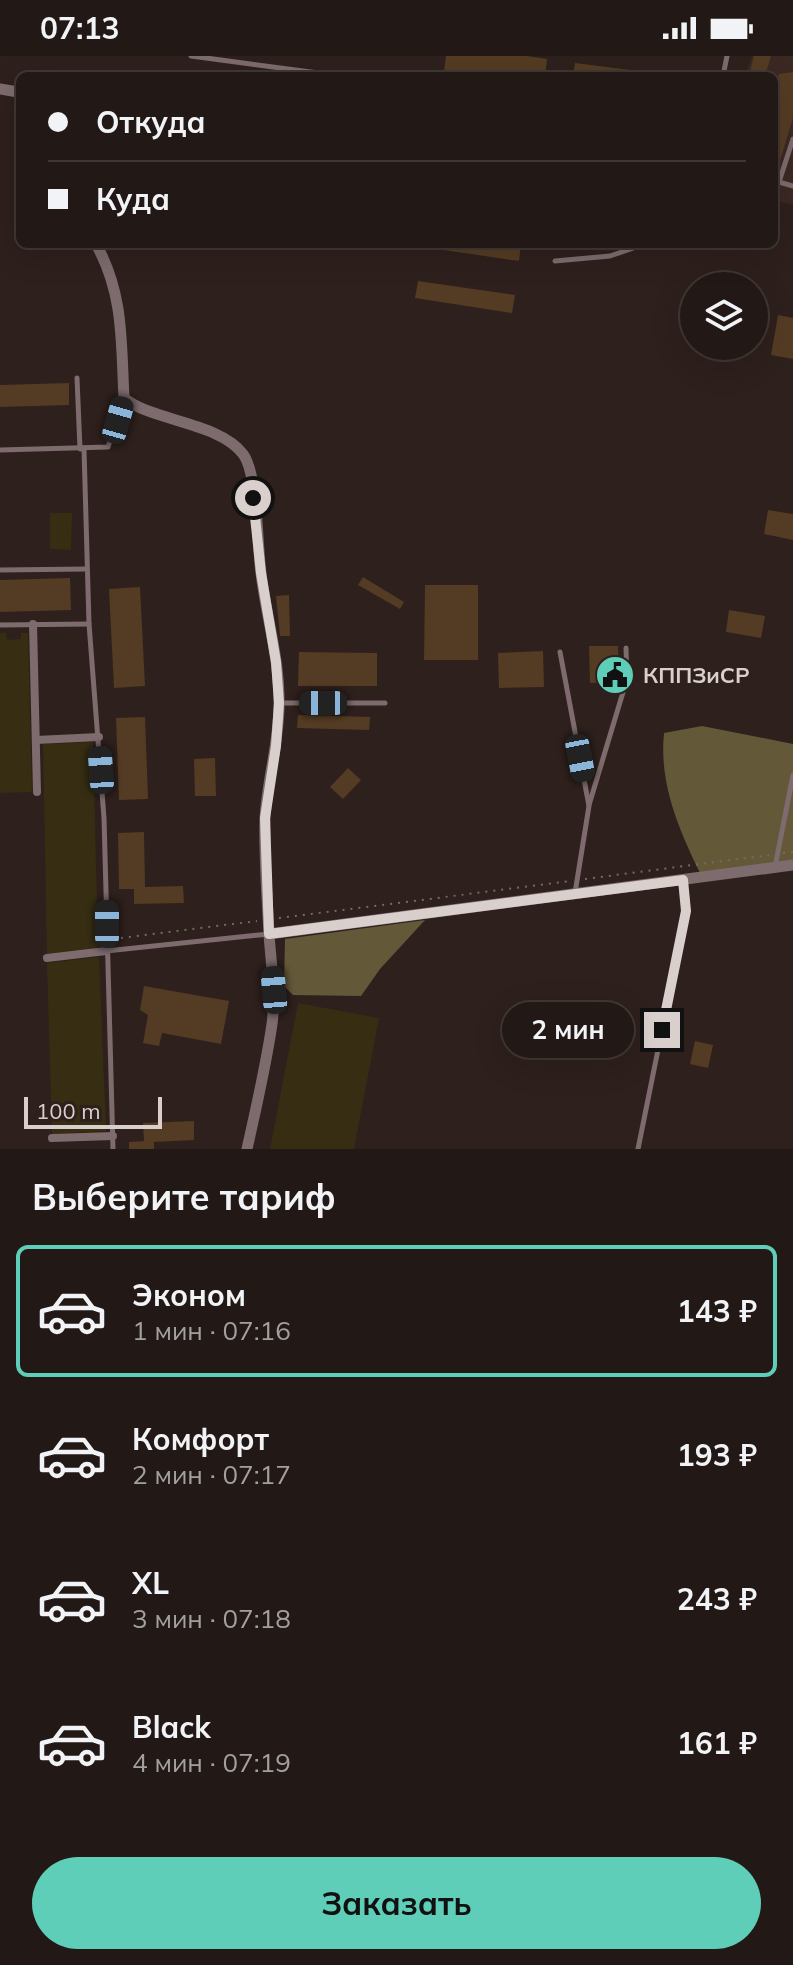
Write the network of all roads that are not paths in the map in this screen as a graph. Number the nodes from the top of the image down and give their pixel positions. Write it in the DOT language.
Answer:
graph roads {
  1 [pos="191,56"];
  2 [pos="311,72"];
  3 [pos="793,139"];
  4 [pos="790,155"];
  5 [pos="793,186"];
  6 [pos="98,248"];
  7 [pos="633,248"];
  8 [pos="555,261"];
  9 [pos="77,378"];
  10 [pos="124,398"];
  11 [pos="82,449"];
  12 [pos="0,450"];
  13 [pos="87,569"];
  14 [pos="0,570"];
  15 [pos="33,624"];
  16 [pos="89,624"];
  17 [pos="0,625"];
  18 [pos="626,648"];
  19 [pos="560,652"];
  20 [pos="279,703"];
  21 [pos="385,703"];
  22 [pos="99,737"];
  23 [pos="36,740"];
  24 [pos="793,775"];
  25 [pos="37,792"];
  26 [pos="589,806"];
  27 [pos="793,865"];
  28 [pos="775,868"];
  29 [pos="683,880"];
  30 [pos="575,894"];
  31 [pos="269,934"];
  32 [pos="106,951"];
  33 [pos="47,958"];
  34 [pos="113,1136"];
  35 [pos="52,1138"];
  36 [pos="113,1149"];
  37 [pos="247,1149"];
  38 [pos="638,1149"];
  1 -- 2 [label="lane"];
  3 -- 4 [label="lane"];
  4 -- 5 [label="lane"];
  6 -- 10 [label="street"];
  7 -- 8 [label="lane"];
  9 -- 11 [label="lane"];
  10 -- 11 [label="lane"];
  10 -- 20 [label="street"];
  11 -- 12 [label="lane"];
  11 -- 13 [label="lane"];
  13 -- 14 [label="lane"];
  13 -- 16 [label="lane"];
  15 -- 16 [label="lane"];
  15 -- 17 [label="lane"];
  15 -- 23 [label="street"];
  16 -- 22 [label="lane"];
  18 -- 26 [label="lane"];
  19 -- 26 [label="lane"];
  20 -- 21 [label="lane"];
  20 -- 31 [label="street"];
  22 -- 23 [label="street"];
  22 -- 32 [label="lane"];
  23 -- 25 [label="street"];
  24 -- 28 [label="lane"];
  26 -- 30 [label="lane"];
  27 -- 28 [label="street"];
  28 -- 29 [label="street"];
  29 -- 30 [label="street"];
  29 -- 38 [label="lane"];
  30 -- 31 [label="street"];
  31 -- 32 [label="lane"];
  31 -- 37 [label="street"];
  32 -- 33 [label="street"];
  32 -- 34 [label="lane"];
  34 -- 35 [label="street"];
  34 -- 36 [label="lane"];
}
